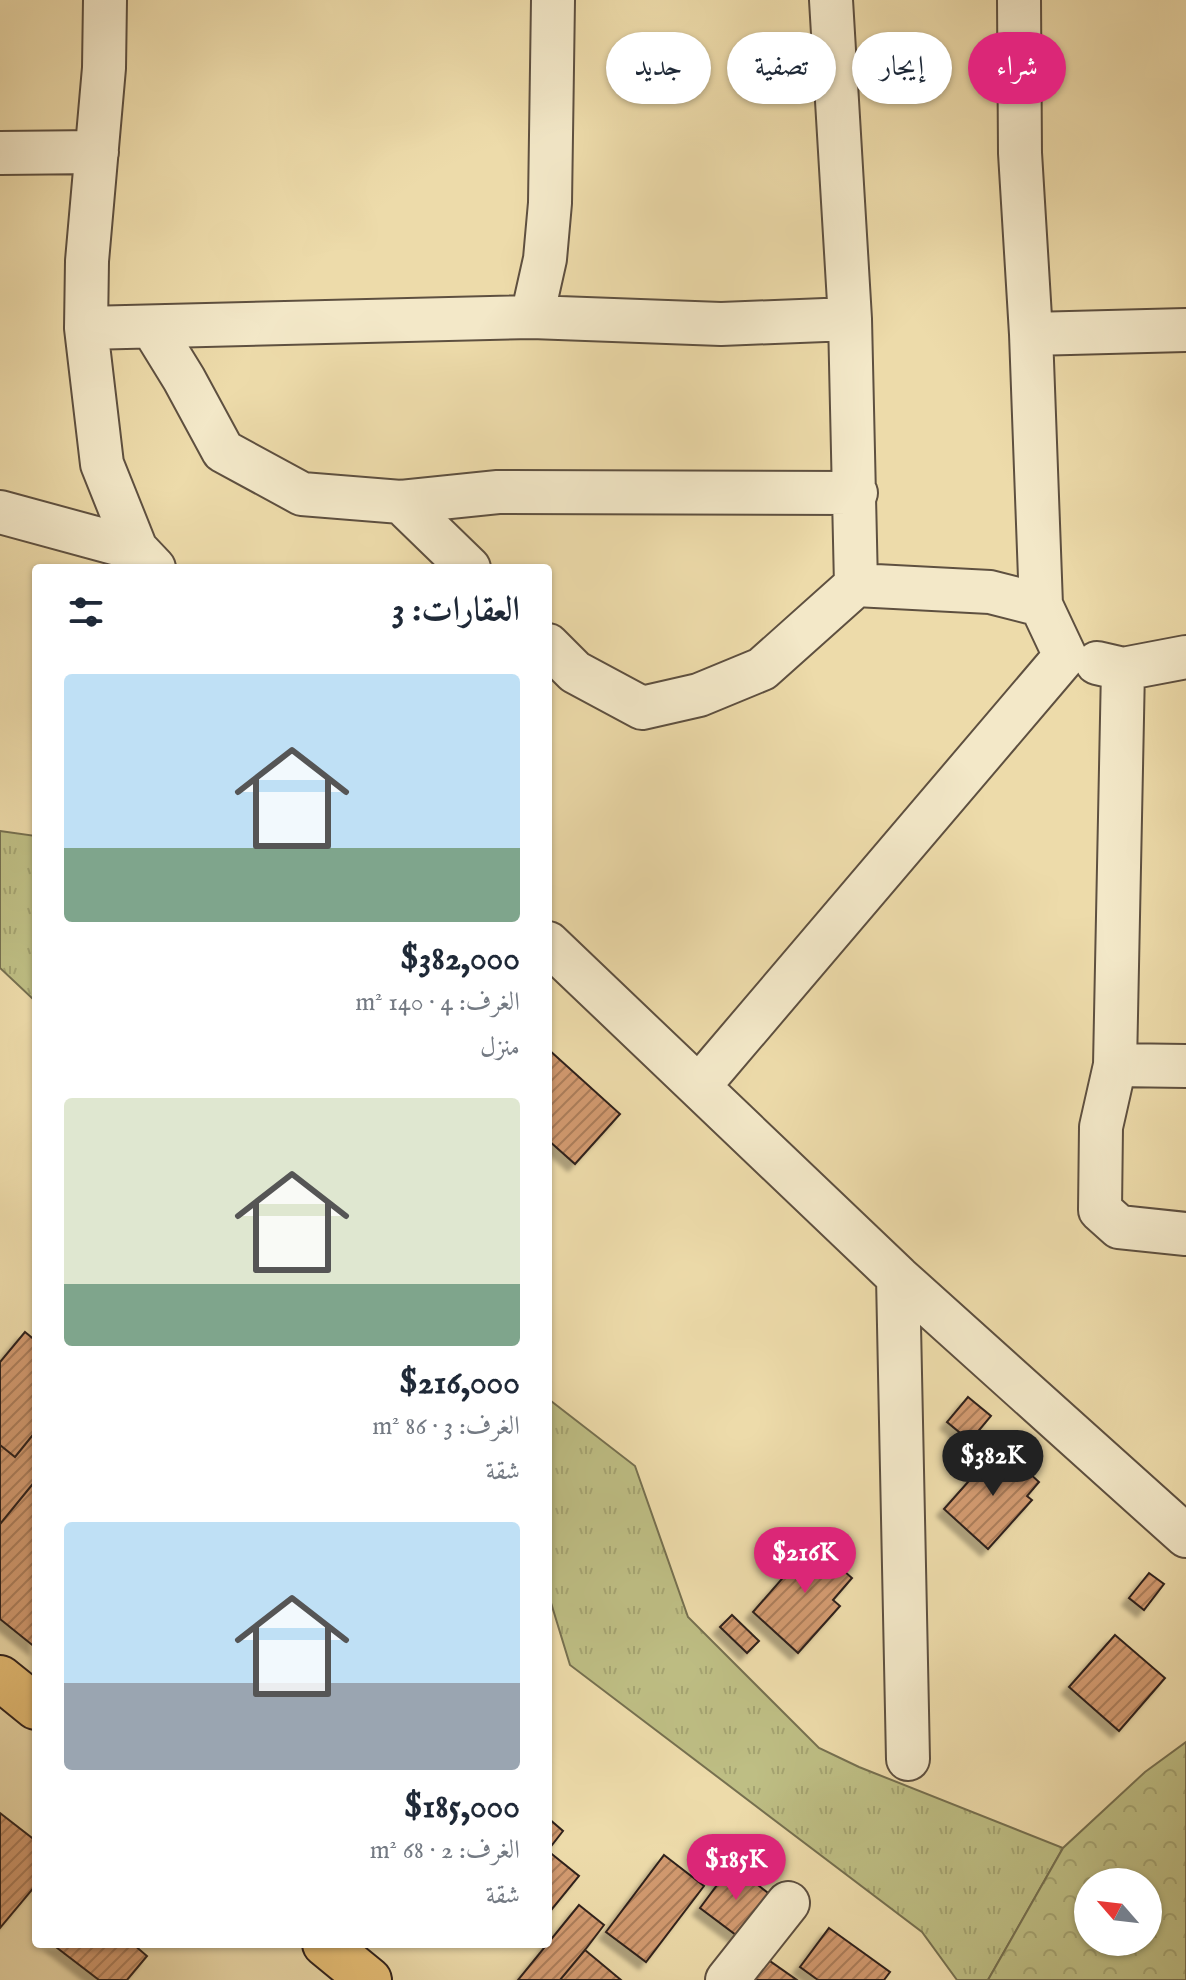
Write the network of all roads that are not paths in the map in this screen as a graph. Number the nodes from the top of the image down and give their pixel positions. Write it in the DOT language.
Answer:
graph roads {
  1 [pos="105,0"];
  2 [pos="553,0"];
  3 [pos="831,0"];
  4 [pos="1019,0"];
  5 [pos="97,152"];
  6 [pos="0,153"];
  7 [pos="532,317"];
  8 [pos="850,319"];
  9 [pos="152,327"];
  10 [pos="86,328"];
  11 [pos="1186,330"];
  12 [pos="1031,334"];
  13 [pos="856,493"];
  14 [pos="401,502"];
  15 [pos="0,512"];
  16 [pos="145,559"];
  17 [pos="465,564"];
  18 [pos="856,585"];
  19 [pos="1041,605"];
  20 [pos="552,649"];
  21 [pos="1065,656"];
  22 [pos="1186,657"];
  23 [pos="1123,669"];
  24 [pos="554,960"];
  25 [pos="1115,1065"];
  26 [pos="1186,1066"];
  27 [pos="699,1086"];
  28 [pos="1186,1234"];
  29 [pos="898,1277"];
  30 [pos="1186,1536"];
  31 [pos="0,1678"];
  32 [pos="32,1704"];
  33 [pos="908,1759"];
  34 [pos="788,1903"];
  35 [pos="330,1948"];
  36 [pos="369,1980"];
  37 [pos="727,1980"];
  1 -- 5 [label="street"];
  2 -- 7 [label="street"];
  3 -- 8 [label="street"];
  4 -- 12 [label="street"];
  5 -- 6 [label="street"];
  5 -- 10 [label="street"];
  7 -- 8 [label="street"];
  7 -- 9 [label="street"];
  8 -- 13 [label="street"];
  9 -- 10 [label="street"];
  9 -- 14 [label="street"];
  10 -- 16 [label="street"];
  11 -- 12 [label="street"];
  12 -- 19 [label="street"];
  13 -- 14 [label="street"];
  13 -- 18 [label="street"];
  14 -- 17 [label="street"];
  15 -- 16 [label="street"];
  18 -- 19 [label="street"];
  18 -- 20 [label="street"];
  19 -- 21 [label="street"];
  21 -- 23 [label="street"];
  21 -- 27 [label="street"];
  22 -- 23 [label="street"];
  23 -- 25 [label="street"];
  24 -- 27 [label="street"];
  25 -- 26 [label="street"];
  25 -- 28 [label="street"];
  27 -- 29 [label="street"];
  29 -- 30 [label="street"];
  29 -- 33 [label="street"];
  31 -- 32 [label="main road"];
  34 -- 37 [label="street"];
  35 -- 36 [label="main road"];
}
